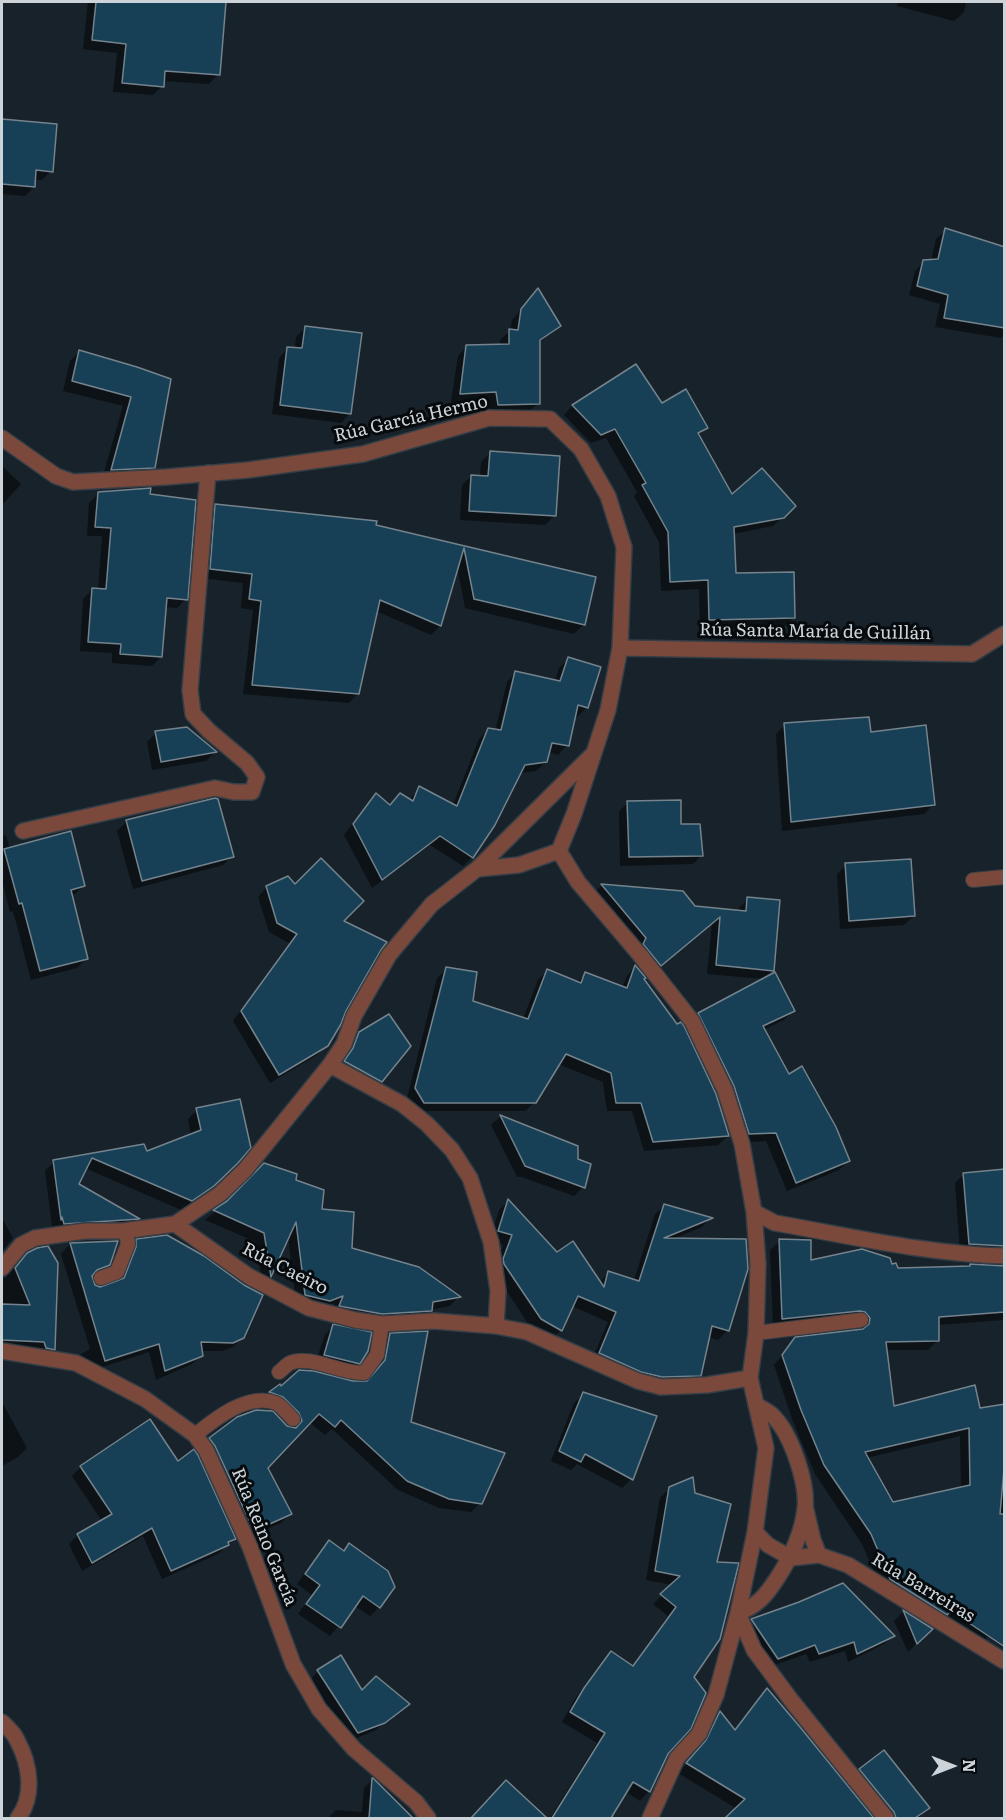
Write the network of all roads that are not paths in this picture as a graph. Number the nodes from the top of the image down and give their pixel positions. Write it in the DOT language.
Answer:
graph roads {
  1 [pos="2,438"];
  2 [pos="208,473"];
  3 [pos="1005,634"];
  4 [pos="620,648"];
  5 [pos="593,754"];
  6 [pos="23,831"];
  7 [pos="559,851"];
  8 [pos="477,869"];
  9 [pos="1005,877"];
  10 [pos="973,880"];
  11 [pos="330,1065"];
  12 [pos="754,1212"];
  13 [pos="175,1224"];
  14 [pos="126,1231"];
  15 [pos="1005,1256"];
  16 [pos="2,1268"];
  17 [pos="101,1278"];
  18 [pos="861,1320"];
  19 [pos="382,1324"];
  20 [pos="496,1326"];
  21 [pos="756,1333"];
  22 [pos="2,1351"];
  23 [pos="279,1372"];
  24 [pos="750,1378"];
  25 [pos="756,1405"];
  26 [pos="293,1419"];
  27 [pos="195,1434"];
  28 [pos="805,1508"];
  29 [pos="755,1532"];
  30 [pos="819,1555"];
  31 [pos="791,1558"];
  32 [pos="738,1613"];
  33 [pos="1005,1661"];
  34 [pos="2,1722"];
  35 [pos="18,1818"];
  36 [pos="428,1818"];
  37 [pos="650,1818"];
  38 [pos="886,1818"];
  1 -- 2 [label="street, Rúa García Hermo"];
  2 -- 4 [label="street, Rúa García Hermo"];
  2 -- 6 [label="street"];
  3 -- 4 [label="street, Rúa Santa María de Guillán"];
  4 -- 5 [label="street, Rúa García Hermo"];
  5 -- 7 [label="street, Rúa García Hermo"];
  5 -- 8 [label="street, Rúa García Hermo"];
  7 -- 8 [label="street"];
  7 -- 12 [label="street"];
  8 -- 11 [label="street, Rúa García Hermo"];
  9 -- 10 [label="lane"];
  11 -- 13 [label="street, Rúa García Hermo"];
  11 -- 20 [label="street"];
  12 -- 15 [label="street"];
  12 -- 21 [label="street"];
  13 -- 14 [label="street"];
  13 -- 19 [label="street, Rúa Caeiro"];
  14 -- 16 [label="street"];
  14 -- 17 [label="lane"];
  18 -- 21 [label="lane"];
  19 -- 20 [label="street, Rúa Caeiro"];
  19 -- 23 [label="lane"];
  20 -- 24 [label="street, Rúa Caeiro"];
  21 -- 24 [label="street"];
  22 -- 27 [label="street, Rúa Reino García"];
  24 -- 25 [label="street"];
  25 -- 28 [label="street"];
  25 -- 29 [label="street"];
  26 -- 27 [label="lane"];
  27 -- 36 [label="street, Rúa Reino García"];
  28 -- 30 [label="street"];
  28 -- 31 [label="street"];
  29 -- 31 [label="street"];
  29 -- 32 [label="street"];
  30 -- 31 [label="street, Rúa Barreiras"];
  30 -- 33 [label="street, Rúa Barreiras"];
  31 -- 32 [label="street"];
  32 -- 37 [label="street"];
  32 -- 38 [label="street"];
  34 -- 35 [label="street"];
}
